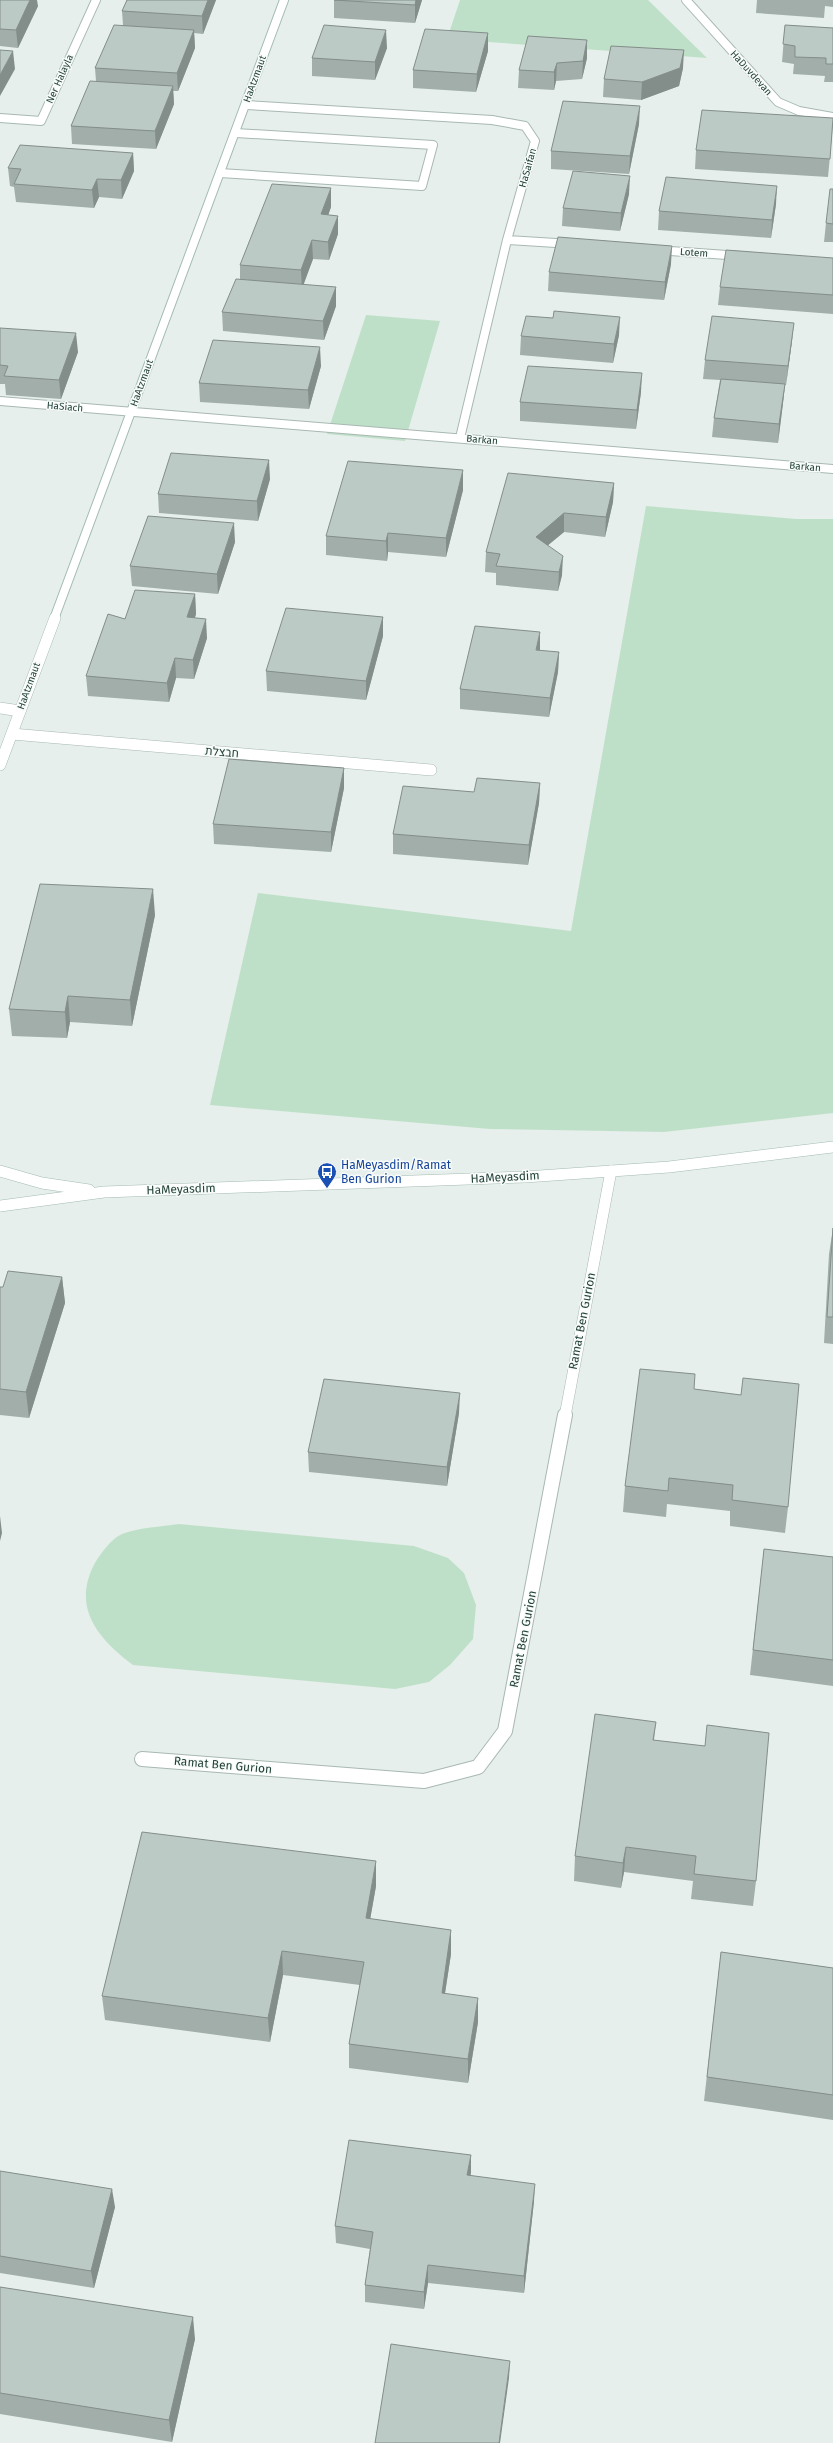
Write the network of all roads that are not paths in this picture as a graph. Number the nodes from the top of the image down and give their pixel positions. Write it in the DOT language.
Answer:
graph roads {
  1 [pos="96,0"];
  2 [pos="284,0"];
  3 [pos="686,0"];
  4 [pos="246,104"];
  5 [pos="833,117"];
  6 [pos="0,118"];
  7 [pos="236,133"];
  8 [pos="220,173"];
  9 [pos="507,240"];
  10 [pos="579,245"];
  11 [pos="650,250"];
  12 [pos="754,257"];
  13 [pos="0,401"];
  14 [pos="131,413"];
  15 [pos="460,438"];
  16 [pos="833,469"];
  17 [pos="0,708"];
  18 [pos="20,711"];
  19 [pos="12,734"];
  20 [pos="0,765"];
  21 [pos="431,770"];
  22 [pos="833,1147"];
  23 [pos="0,1171"];
  24 [pos="611,1171"];
  25 [pos="104,1192"];
  26 [pos="0,1206"];
  27 [pos="142,1759"];
  1 -- 6 [label="street, Ner Halayla"];
  2 -- 4 [label="street, HaAtzmaut"];
  3 -- 5 [label="street, HaDuvdevan"];
  4 -- 7 [label="street, HaAtzmaut"];
  4 -- 9 [label="street, HaSaifan"];
  7 -- 8 [label="street, HaAtzmaut"];
  7 -- 8 [label="street"];
  8 -- 14 [label="street, HaAtzmaut"];
  9 -- 10 [label="street"];
  9 -- 15 [label="street, HaSaifan"];
  11 -- 12 [label="street, Lotem"];
  13 -- 14 [label="street, HaSiach"];
  14 -- 15 [label="street, Barkan"];
  14 -- 18 [label="street, HaAtzmaut"];
  15 -- 16 [label="street, Barkan"];
  17 -- 18 [label="street"];
  18 -- 19 [label="street, HaAtzmaut"];
  19 -- 20 [label="street, HaAtzmaut"];
  19 -- 21 [label="street, חבצלת"];
  22 -- 24 [label="street, HaMeyasdim"];
  23 -- 25 [label="street, HaMeyasdim"];
  24 -- 25 [label="street, HaMeyasdim"];
  24 -- 27 [label="street, Ramat Ben Gurion"];
  25 -- 26 [label="street, HaMeyasdim"];
}
